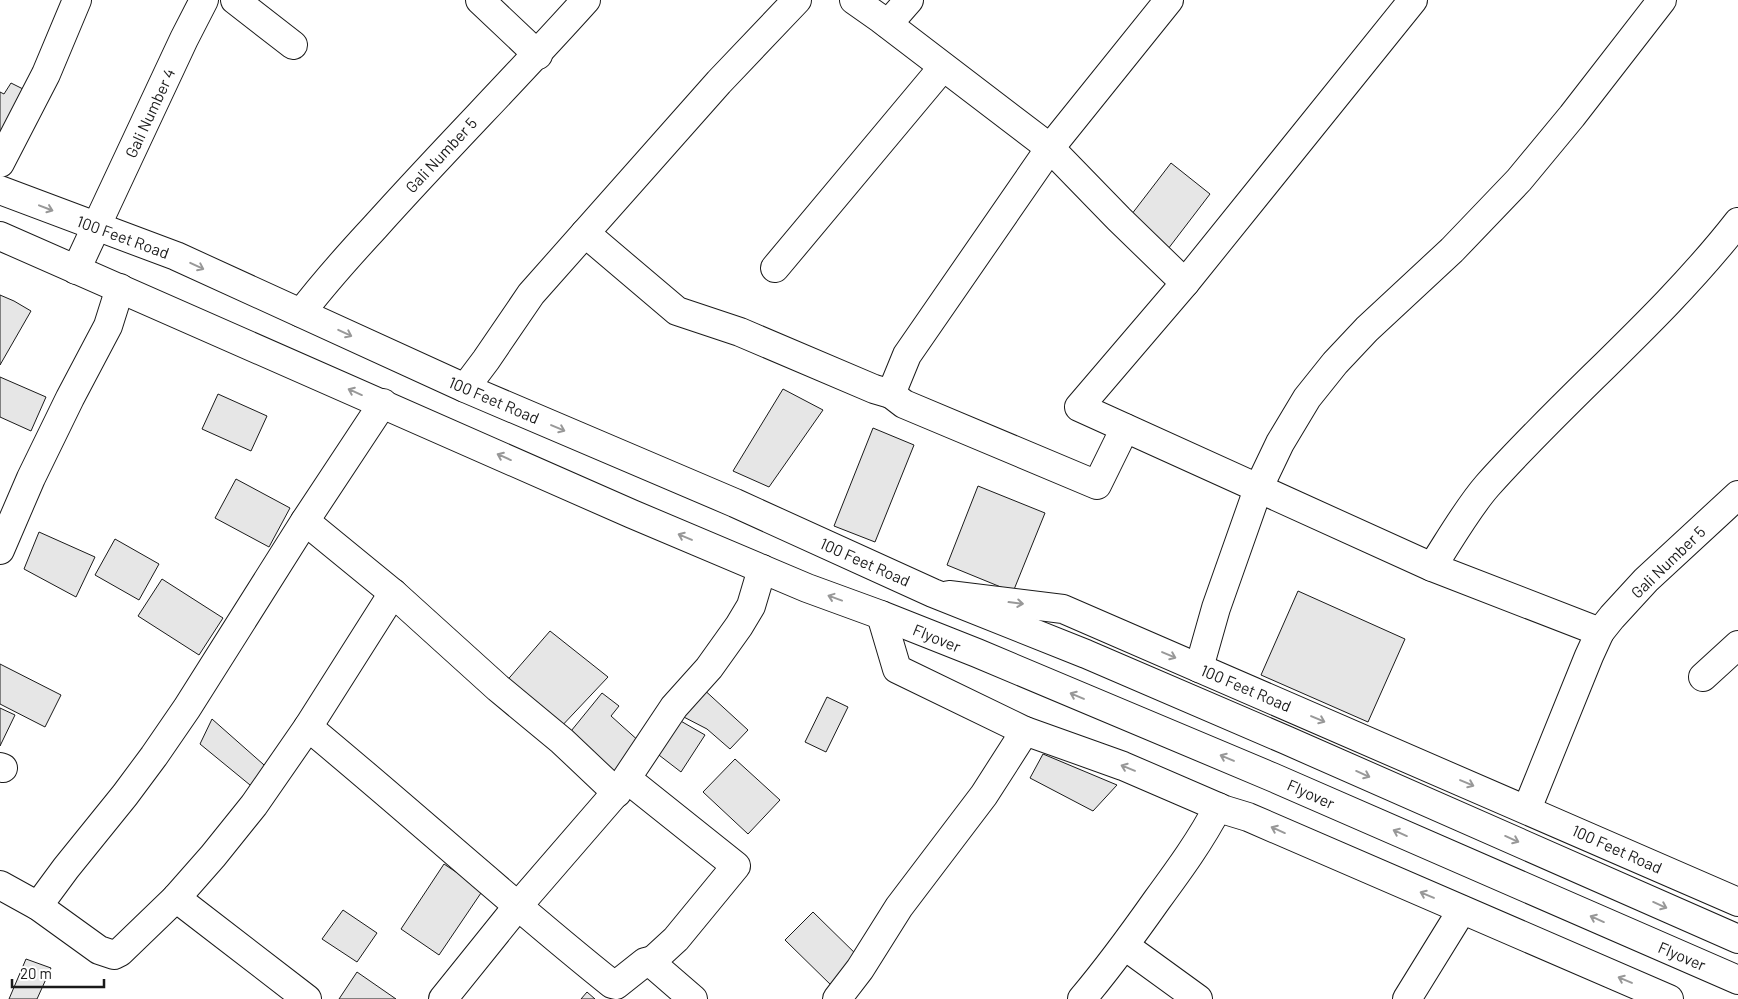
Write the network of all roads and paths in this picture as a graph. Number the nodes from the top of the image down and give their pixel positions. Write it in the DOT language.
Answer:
graph roads {
  1 [pos="77,0"];
  2 [pos="204,0"];
  3 [pos="235,0"];
  4 [pos="480,0"];
  5 [pos="586,0"];
  6 [pos="854,0"];
  7 [pos="909,0"];
  8 [pos="1169,0"];
  9 [pos="1413,0"];
  10 [pos="1662,0"];
  11 [pos="793,1"];
  12 [pos="888,24"];
  13 [pos="293,45"];
  14 [pos="538,54"];
  15 [pos="943,68"];
  16 [pos="1050,148"];
  17 [pos="0,163"];
  18 [pos="0,190"];
  19 [pos="1738,222"];
  20 [pos="96,227"];
  21 [pos="585,234"];
  22 [pos="0,236"];
  23 [pos="775,268"];
  24 [pos="76,270"];
  25 [pos="1185,283"];
  26 [pos="120,288"];
  27 [pos="301,313"];
  28 [pos="465,388"];
  29 [pos="891,394"];
  30 [pos="382,404"];
  31 [pos="1125,428"];
  32 [pos="1258,489"];
  33 [pos="1738,495"];
  34 [pos="305,521"];
  35 [pos="0,550"];
  36 [pos="1432,567"];
  37 [pos="762,569"];
  38 [pos="393,593"];
  39 [pos="933,593"];
  40 [pos="881,615"];
  41 [pos="1600,632"];
  42 [pos="1738,645"];
  43 [pos="1200,668"];
  44 [pos="1702,677"];
  45 [pos="308,727"];
  46 [pos="1025,731"];
  47 [pos="622,786"];
  48 [pos="1218,807"];
  49 [pos="1527,809"];
  50 [pos="0,886"];
  51 [pos="176,898"];
  52 [pos="1738,902"];
  53 [pos="38,906"];
  54 [pos="517,907"];
  55 [pos="1462,910"];
  56 [pos="1738,939"];
  57 [pos="1125,946"];
  58 [pos="650,962"];
  59 [pos="1738,980"];
  60 [pos="307,999"];
  61 [pos="443,999"];
  62 [pos="693,999"];
  63 [pos="837,999"];
  64 [pos="1082,999"];
  65 [pos="1198,999"];
  66 [pos="1407,999"];
  67 [pos="1670,999"];
  1 -- 17 [label="street"];
  2 -- 20 [label="street, Gali Number 4"];
  3 -- 13 [label="street"];
  4 -- 14 [label="street"];
  5 -- 14 [label="street, Gali Number 5"];
  6 -- 12 [label="street"];
  7 -- 12 [label="street"];
  8 -- 16 [label="street"];
  9 -- 25 [label="street"];
  10 -- 32 [label="street"];
  11 -- 21 [label="street"];
  12 -- 15 [label="street"];
  14 -- 27 [label="street, Gali Number 5"];
  15 -- 16 [label="street"];
  15 -- 23 [label="street"];
  16 -- 25 [label="street"];
  16 -- 29 [label="street"];
  18 -- 20 [label="street, 100 Feet Road, one-way"];
  19 -- 36 [label="street"];
  20 -- 24 [label="street, Gali Number 4"];
  20 -- 27 [label="street, 100 Feet Road, one-way"];
  21 -- 28 [label="street"];
  21 -- 29 [label="street"];
  22 -- 24 [label="street"];
  24 -- 26 [label="street"];
  25 -- 31 [label="street"];
  30 -- 26 [label="street, one-way"];
  26 -- 35 [label="street"];
  27 -- 28 [label="street, 100 Feet Road, one-way"];
  28 -- 39 [label="street, 100 Feet Road, one-way"];
  29 -- 31 [label="street"];
  30 -- 34 [label="street"];
  37 -- 30 [label="street, one-way"];
  31 -- 32 [label="street"];
  32 -- 36 [label="street"];
  32 -- 43 [label="street"];
  33 -- 41 [label="street, Gali Number 5"];
  34 -- 38 [label="street"];
  34 -- 53 [label="street"];
  36 -- 41 [label="street"];
  40 -- 37 [label="street, one-way"];
  37 -- 47 [label="street"];
  38 -- 45 [label="street"];
  38 -- 47 [label="street"];
  39 -- 43 [label="street, 100 Feet Road, one-way"];
  39 -- 56 [label="street, one-way"];
  40 -- 46 [label="street"];
  59 -- 40 [label="street, Flyover, one-way"];
  41 -- 49 [label="street, Gali Number 5"];
  42 -- 44 [label="street"];
  43 -- 49 [label="street, 100 Feet Road, one-way"];
  45 -- 51 [label="street"];
  45 -- 54 [label="street"];
  48 -- 46 [label="street, one-way"];
  46 -- 63 [label="street"];
  47 -- 54 [label="street"];
  47 -- 58 [label="street"];
  55 -- 48 [label="street, one-way"];
  48 -- 57 [label="street"];
  49 -- 52 [label="street, 100 Feet Road"];
  50 -- 53 [label="street"];
  51 -- 53 [label="street"];
  51 -- 60 [label="street"];
  54 -- 58 [label="street"];
  54 -- 61 [label="street"];
  55 -- 66 [label="street"];
  67 -- 55 [label="street, one-way"];
  57 -- 64 [label="street"];
  57 -- 65 [label="street"];
  58 -- 62 [label="street"];
}
